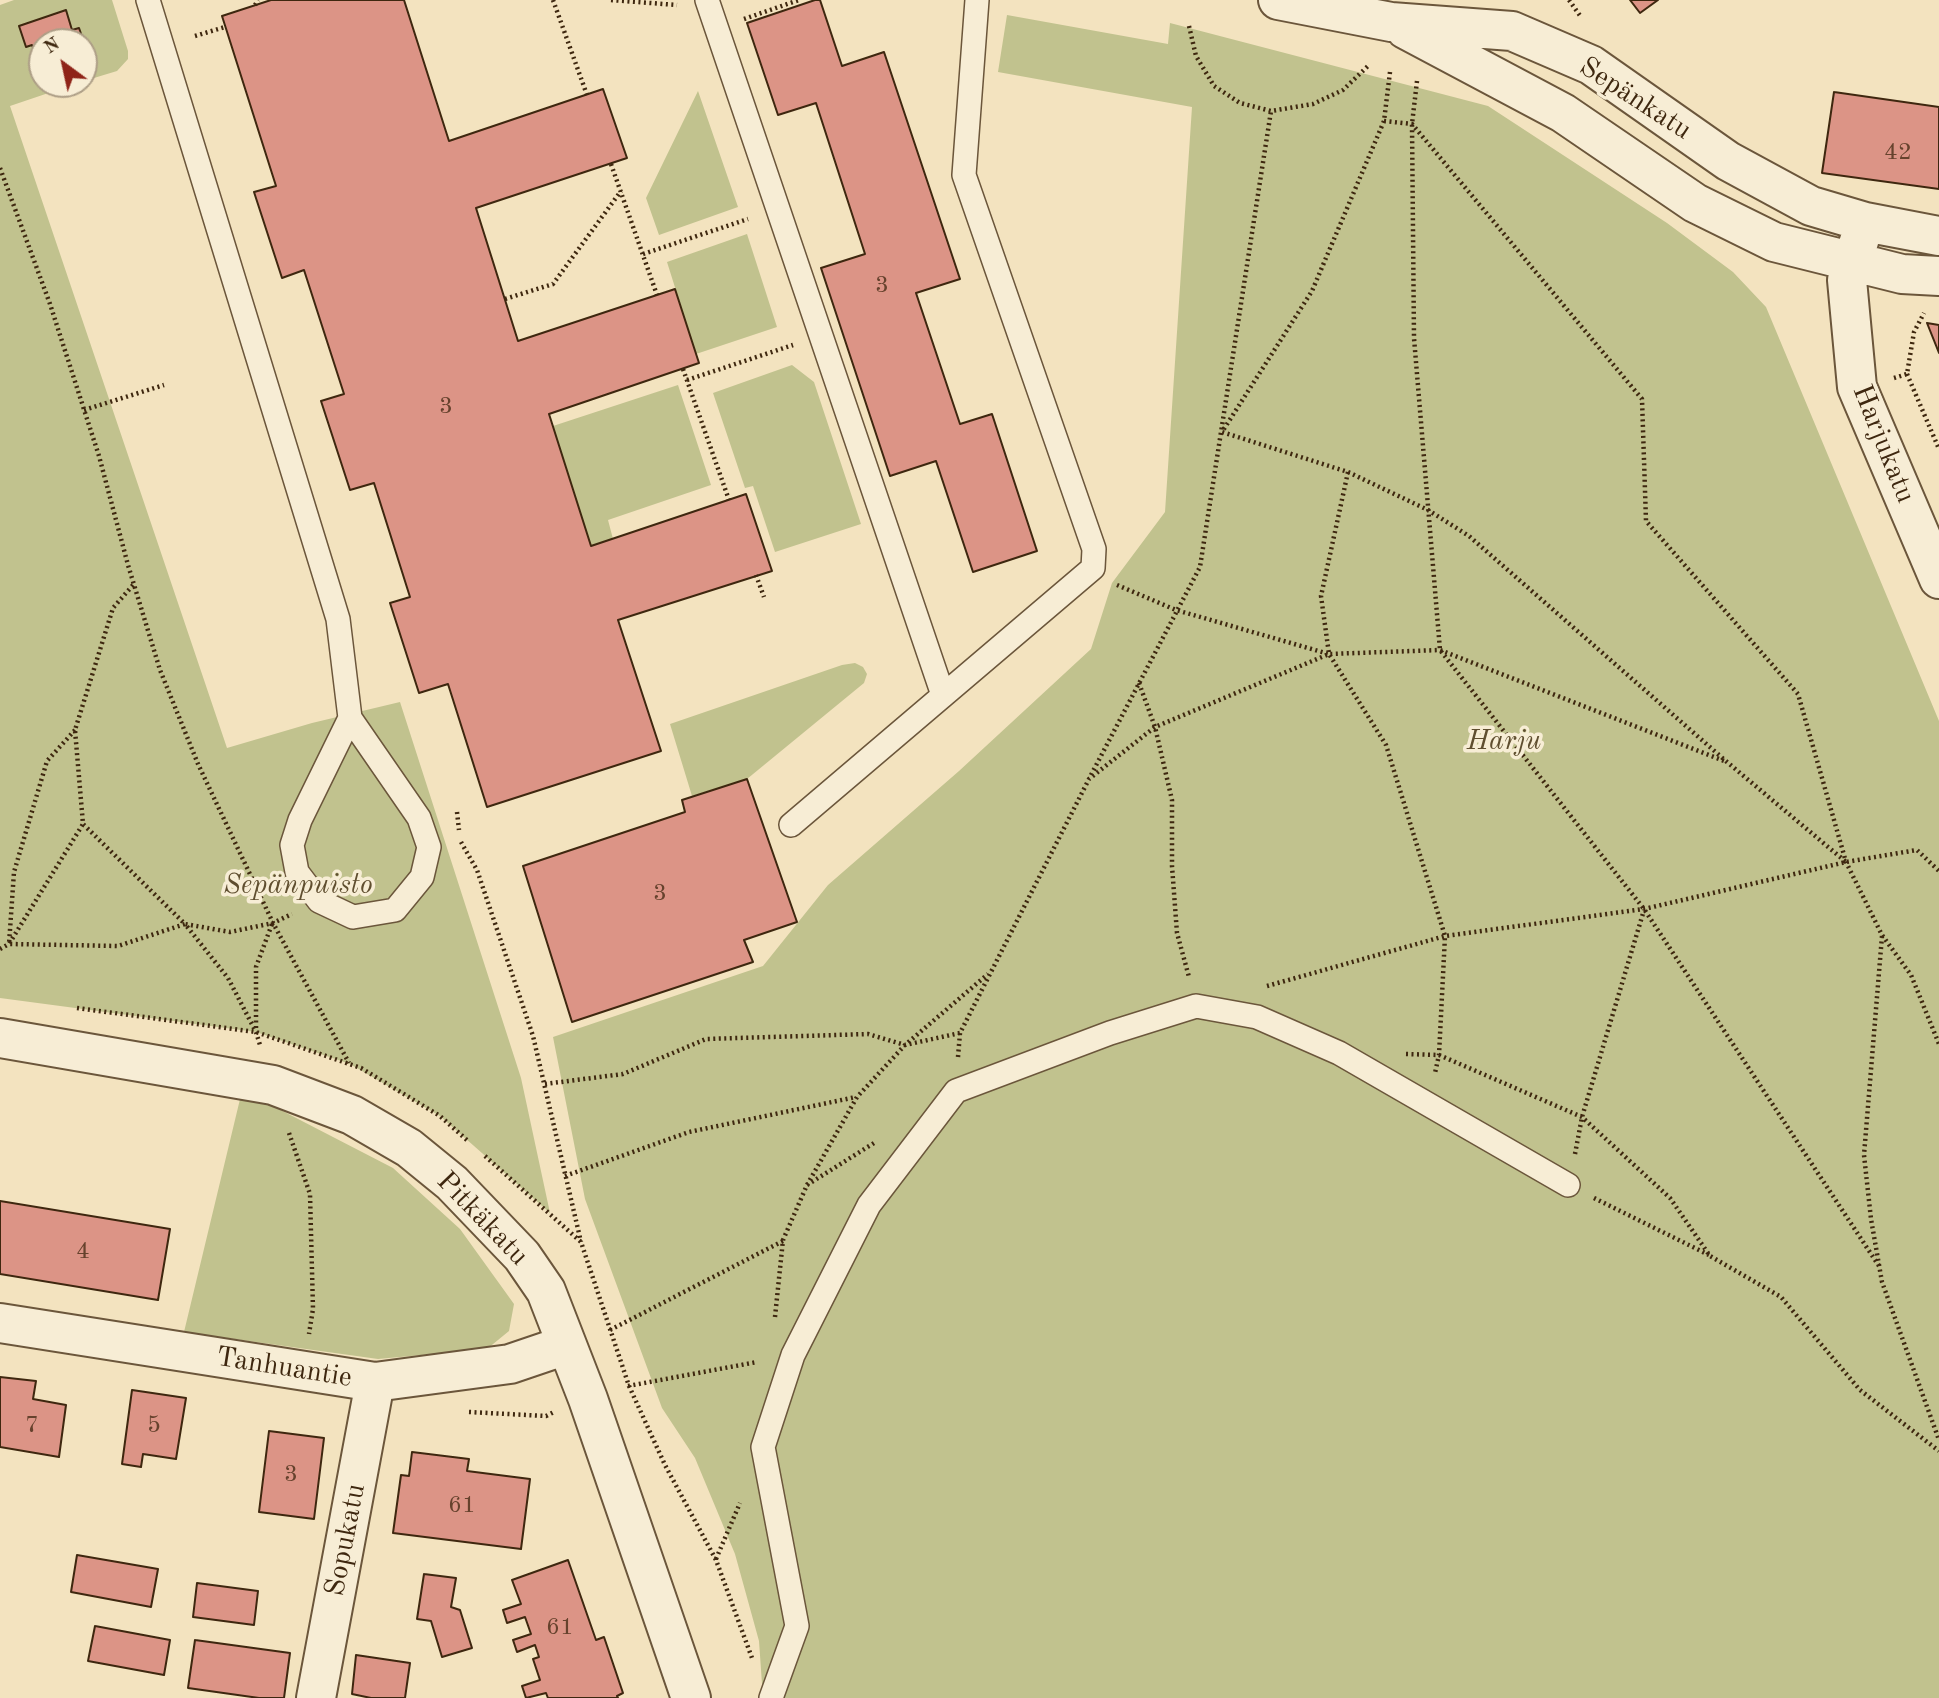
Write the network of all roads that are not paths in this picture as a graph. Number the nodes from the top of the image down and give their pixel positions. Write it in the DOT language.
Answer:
graph roads {
  1 [pos="148,0"];
  2 [pos="976,0"];
  3 [pos="1278,0"];
  4 [pos="711,12"];
  5 [pos="1391,22"];
  6 [pos="1865,222"];
  7 [pos="1939,236"];
  8 [pos="1853,262"];
  9 [pos="1939,276"];
  10 [pos="1939,579"];
  11 [pos="943,695"];
  12 [pos="350,718"];
  13 [pos="791,825"];
  14 [pos="0,1038"];
  15 [pos="1568,1185"];
  16 [pos="0,1323"];
  17 [pos="566,1345"];
  18 [pos="375,1382"];
  19 [pos="316,1698"];
  20 [pos="691,1698"];
  21 [pos="771,1698"];
  1 -- 12 [label="lane"];
  2 -- 11 [label="lane"];
  3 -- 5 [label="street, Sepänkatu"];
  4 -- 11 [label="lane"];
  5 -- 6 [label="street, Sepänkatu"];
  5 -- 8 [label="street, Sepänkatu"];
  6 -- 7 [label="street, Sepänkatu"];
  6 -- 8 [label="street, Harjukatu"];
  8 -- 9 [label="street, Sepänkatu"];
  8 -- 10 [label="street, Harjukatu"];
  11 -- 13 [label="lane"];
  12 -- 12 [label="lane"];
  14 -- 17 [label="street, Pitkäkatu"];
  15 -- 21 [label="lane"];
  16 -- 18 [label="street, Tanhuantie"];
  17 -- 18 [label="street, Tanhuantie"];
  17 -- 20 [label="street, Pitkäkatu"];
  18 -- 19 [label="street, Sopukatu"];
}
